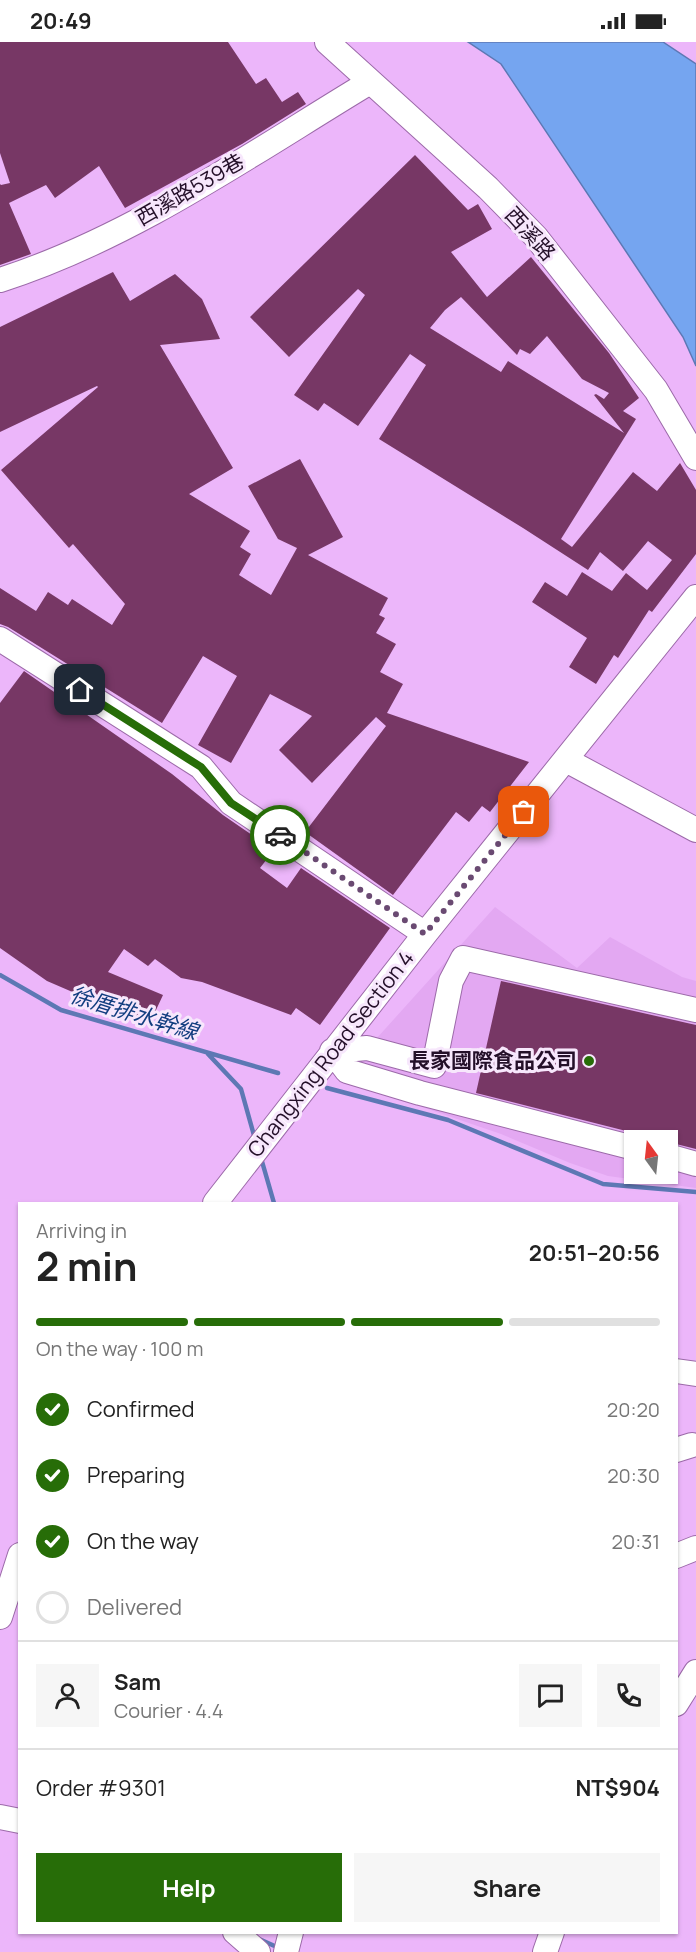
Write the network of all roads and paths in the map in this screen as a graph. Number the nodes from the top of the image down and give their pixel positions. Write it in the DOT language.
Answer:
graph roads {
  1 [pos="327,42"];
  2 [pos="370,82"];
  3 [pos="0,280"];
  4 [pos="696,459"];
  5 [pos="696,597"];
  6 [pos="0,639"];
  7 [pos="566,760"];
  8 [pos="696,830"];
  9 [pos="425,934"];
  10 [pos="696,1011"];
  11 [pos="332,1051"];
  12 [pos="434,1066"];
  13 [pos="430,1096"];
  14 [pos="624,1145"];
  15 [pos="678,1159"];
  16 [pos="696,1164"];
  17 [pos="216,1202"];
  18 [pos="678,1371"];
  19 [pos="696,1374"];
  20 [pos="696,1548"];
  21 [pos="678,1555"];
  22 [pos="17,1566"];
  23 [pos="0,1617"];
  24 [pos="696,1672"];
  25 [pos="678,1701"];
  26 [pos="0,1818"];
  27 [pos="18,1821"];
  28 [pos="237,1934"];
  29 [pos="291,1934"];
  30 [pos="551,1934"];
  31 [pos="258,1952"];
  32 [pos="287,1952"];
  33 [pos="545,1952"];
  1 -- 2 [label="street, 西溪路"];
  2 -- 3 [label="street, 西溪路539巷"];
  2 -- 4 [label="street, 西溪路"];
  5 -- 7 [label="street, Changxing Road Section 4"];
  6 -- 9 [label="street"];
  7 -- 8 [label="street"];
  7 -- 9 [label="street, Changxing Road Section 4"];
  9 -- 11 [label="street, Changxing Road Section 4"];
  10 -- 12 [label="street"];
  11 -- 12 [label="street"];
  11 -- 13 [label="street"];
  11 -- 17 [label="street, Changxing Road Section 4"];
  12 -- 13 [label="street"];
  13 -- 14 [label="street"];
  15 -- 16 [label="street"];
  18 -- 19 [label="street"];
  20 -- 21 [label="street"];
  22 -- 23 [label="street"];
  24 -- 25 [label="street"];
  26 -- 27 [label="street"];
  28 -- 31 [label="street"];
  29 -- 32 [label="street"];
  30 -- 33 [label="street"];
}
